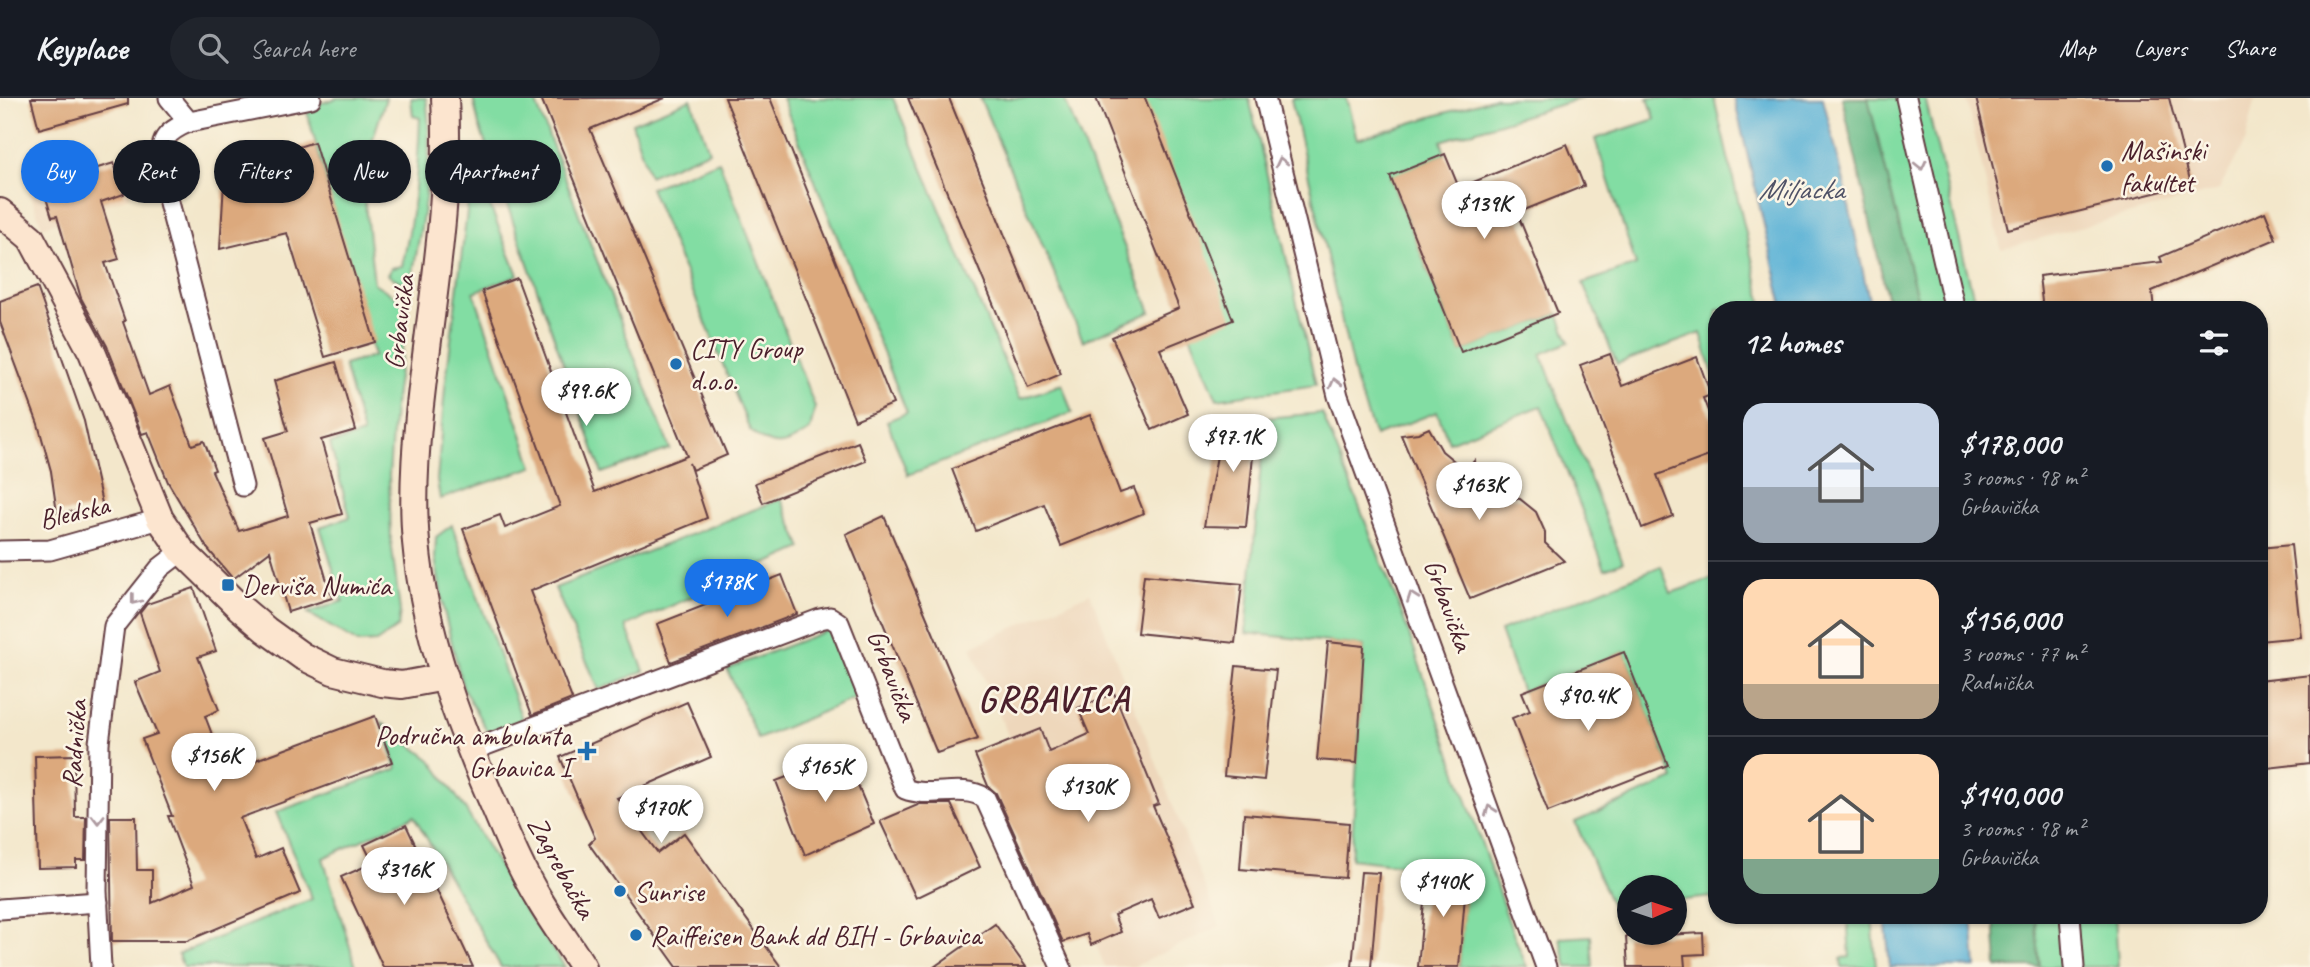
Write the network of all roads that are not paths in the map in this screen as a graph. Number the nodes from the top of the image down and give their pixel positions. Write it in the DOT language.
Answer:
graph roads {
  1 [pos="169,98"];
  2 [pos="311,98"];
  3 [pos="445,98"];
  4 [pos="1265,98"];
  5 [pos="1906,98"];
  6 [pos="189,122"];
  7 [pos="0,212"];
  8 [pos="1953,301"];
  9 [pos="243,486"];
  10 [pos="160,519"];
  11 [pos="0,551"];
  12 [pos="182,551"];
  13 [pos="445,677"];
  14 [pos="470,751"];
  15 [pos="98,902"];
  16 [pos="0,909"];
  17 [pos="2071,924"];
  18 [pos="101,967"];
  19 [pos="583,967"];
  20 [pos="1061,967"];
  21 [pos="1546,967"];
  22 [pos="2074,967"];
  1 -- 6 [label="street"];
  2 -- 6 [label="street"];
  3 -- 13 [label="main road, Grbavička"];
  21 -- 4 [label="street, Grbavička, one-way"];
  5 -- 8 [label="street, one-way"];
  6 -- 9 [label="street"];
  7 -- 10 [label="main road"];
  10 -- 11 [label="street, Bledska"];
  10 -- 12 [label="main road"];
  12 -- 13 [label="main road"];
  12 -- 15 [label="street, Radnička, one-way"];
  13 -- 14 [label="main road, Zagrebačka"];
  14 -- 19 [label="main road, Zagrebačka"];
  14 -- 20 [label="street, Grbavička"];
  15 -- 16 [label="street"];
  15 -- 18 [label="street, Radnička"];
  17 -- 22 [label="street"];
}
